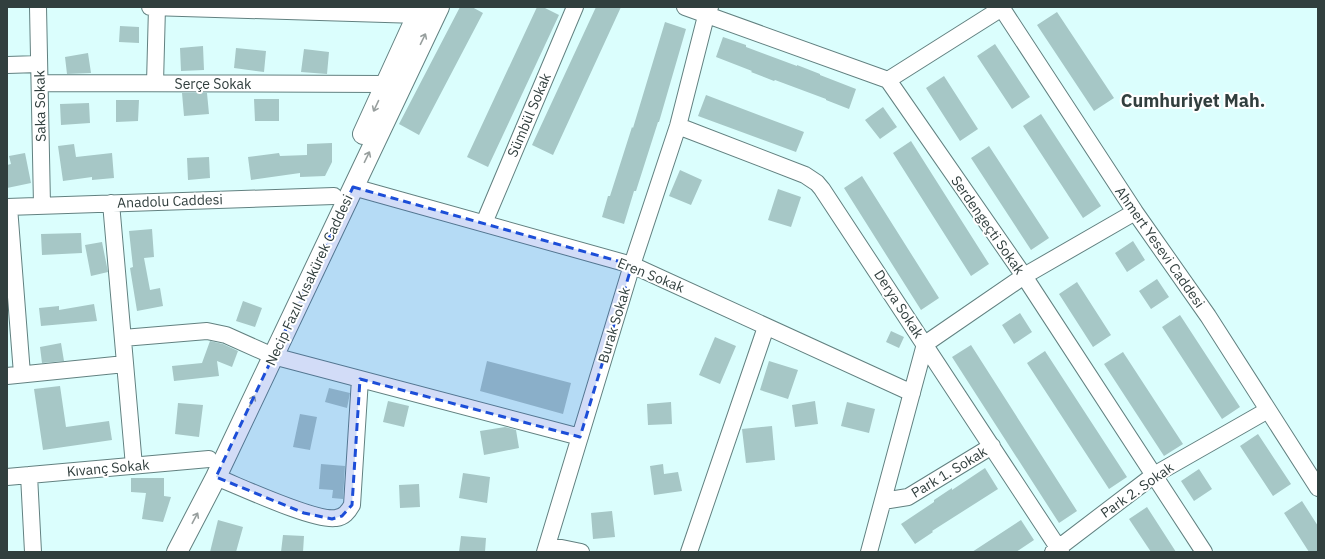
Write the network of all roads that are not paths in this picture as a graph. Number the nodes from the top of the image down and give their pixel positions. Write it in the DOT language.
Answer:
graph roads {
  1 [pos="38,7"];
  2 [pos="150,7"];
  3 [pos="157,7"];
  4 [pos="439,7"];
  5 [pos="575,7"];
  6 [pos="685,7"];
  7 [pos="207,8"];
  8 [pos="1001,8"];
  9 [pos="420,11"];
  10 [pos="708,11"];
  11 [pos="39,64"];
  12 [pos="7,65"];
  13 [pos="888,80"];
  14 [pos="40,83"];
  15 [pos="155,83"];
  16 [pos="386,84"];
  17 [pos="678,126"];
  18 [pos="353,187"];
  19 [pos="334,196"];
  20 [pos="111,203"];
  21 [pos="42,205"];
  22 [pos="8,207"];
  23 [pos="1135,212"];
  24 [pos="484,223"];
  25 [pos="632,265"];
  26 [pos="1024,276"];
  27 [pos="766,327"];
  28 [pos="123,338"];
  29 [pos="925,344"];
  30 [pos="267,354"];
  31 [pos="125,364"];
  32 [pos="14,375"];
  33 [pos="360,379"];
  34 [pos="912,393"];
  35 [pos="1268,410"];
  36 [pos="580,437"];
  37 [pos="992,446"];
  38 [pos="134,466"];
  39 [pos="213,468"];
  40 [pos="29,475"];
  41 [pos="1154,475"];
  42 [pos="7,477"];
  43 [pos="1318,488"];
  44 [pos="883,501"];
  45 [pos="546,548"];
  46 [pos="1058,551"];
  47 [pos="33,552"];
  48 [pos="162,552"];
  49 [pos="177,552"];
  50 [pos="581,552"];
  51 [pos="689,552"];
  52 [pos="869,552"];
  53 [pos="1204,552"];
  1 -- 11 [label="street, Saka Sokak"];
  2 -- 3 [label="street"];
  3 -- 7 [label="street"];
  3 -- 15 [label="street"];
  18 -- 4 [label="street, Necip Fazıl Kısakürek Caddesi, one-way"];
  5 -- 24 [label="street, Sümbül Sokak"];
  6 -- 10 [label="street"];
  7 -- 9 [label="street"];
  8 -- 13 [label="street"];
  8 -- 23 [label="street, Ahmert Yesevi Caddesi"];
  9 -- 16 [label="street, Necip Fazıl Kısakürek Caddesi"];
  10 -- 13 [label="street"];
  10 -- 17 [label="street, Burak Sokak"];
  11 -- 12 [label="street"];
  11 -- 14 [label="street, Saka Sokak"];
  13 -- 26 [label="street, Serdengeçti Sokak"];
  14 -- 15 [label="street, Serçe Sokak"];
  14 -- 21 [label="street, Saka Sokak"];
  15 -- 16 [label="street, Serçe Sokak"];
  16 -- 19 [label="street, Necip Fazıl Kısakürek Caddesi, one-way"];
  17 -- 25 [label="street, Burak Sokak"];
  17 -- 29 [label="street, Derya Sokak"];
  18 -- 24 [label="street, Eren Sokak"];
  18 -- 30 [label="street, Necip Fazıl Kısakürek Caddesi"];
  19 -- 20 [label="street, Anadolu Caddesi"];
  19 -- 30 [label="street, Necip Fazıl Kısakürek Caddesi"];
  20 -- 21 [label="street, Anadolu Caddesi"];
  20 -- 28 [label="street"];
  21 -- 22 [label="street, Anadolu Caddesi"];
  22 -- 32 [label="street"];
  23 -- 26 [label="street"];
  23 -- 35 [label="street, Ahmert Yesevi Caddesi"];
  24 -- 25 [label="street, Eren Sokak"];
  25 -- 27 [label="street, Eren Sokak"];
  25 -- 36 [label="street, Burak Sokak"];
  26 -- 29 [label="street"];
  26 -- 41 [label="street, Serdengeçti Sokak"];
  27 -- 34 [label="street, Eren Sokak"];
  27 -- 51 [label="street"];
  28 -- 30 [label="street"];
  28 -- 31 [label="street"];
  29 -- 34 [label="street"];
  29 -- 37 [label="street, Derya Sokak"];
  30 -- 33 [label="street"];
  30 -- 39 [label="street, Necip Fazıl Kısakürek Caddesi"];
  31 -- 32 [label="street"];
  31 -- 38 [label="street"];
  33 -- 36 [label="street"];
  33 -- 39 [label="street"];
  34 -- 44 [label="street"];
  35 -- 41 [label="street, Park 2. Sokak"];
  35 -- 43 [label="street, Ahmert Yesevi Caddesi"];
  36 -- 45 [label="street, Burak Sokak"];
  37 -- 44 [label="street, Park 1. Sokak"];
  37 -- 46 [label="street, Derya Sokak"];
  38 -- 39 [label="street, Kıvanç Sokak"];
  38 -- 40 [label="street, Kıvanç Sokak"];
  39 -- 48 [label="street, Necip Fazıl Kısakürek Caddesi"];
  49 -- 39 [label="street, Necip Fazıl Kısakürek Caddesi, one-way"];
  40 -- 42 [label="street, Kıvanç Sokak"];
  40 -- 47 [label="street"];
  41 -- 46 [label="street, Park 2. Sokak"];
  41 -- 53 [label="street, Serdengeçti Sokak"];
  44 -- 52 [label="street"];
  45 -- 50 [label="street"];
}
